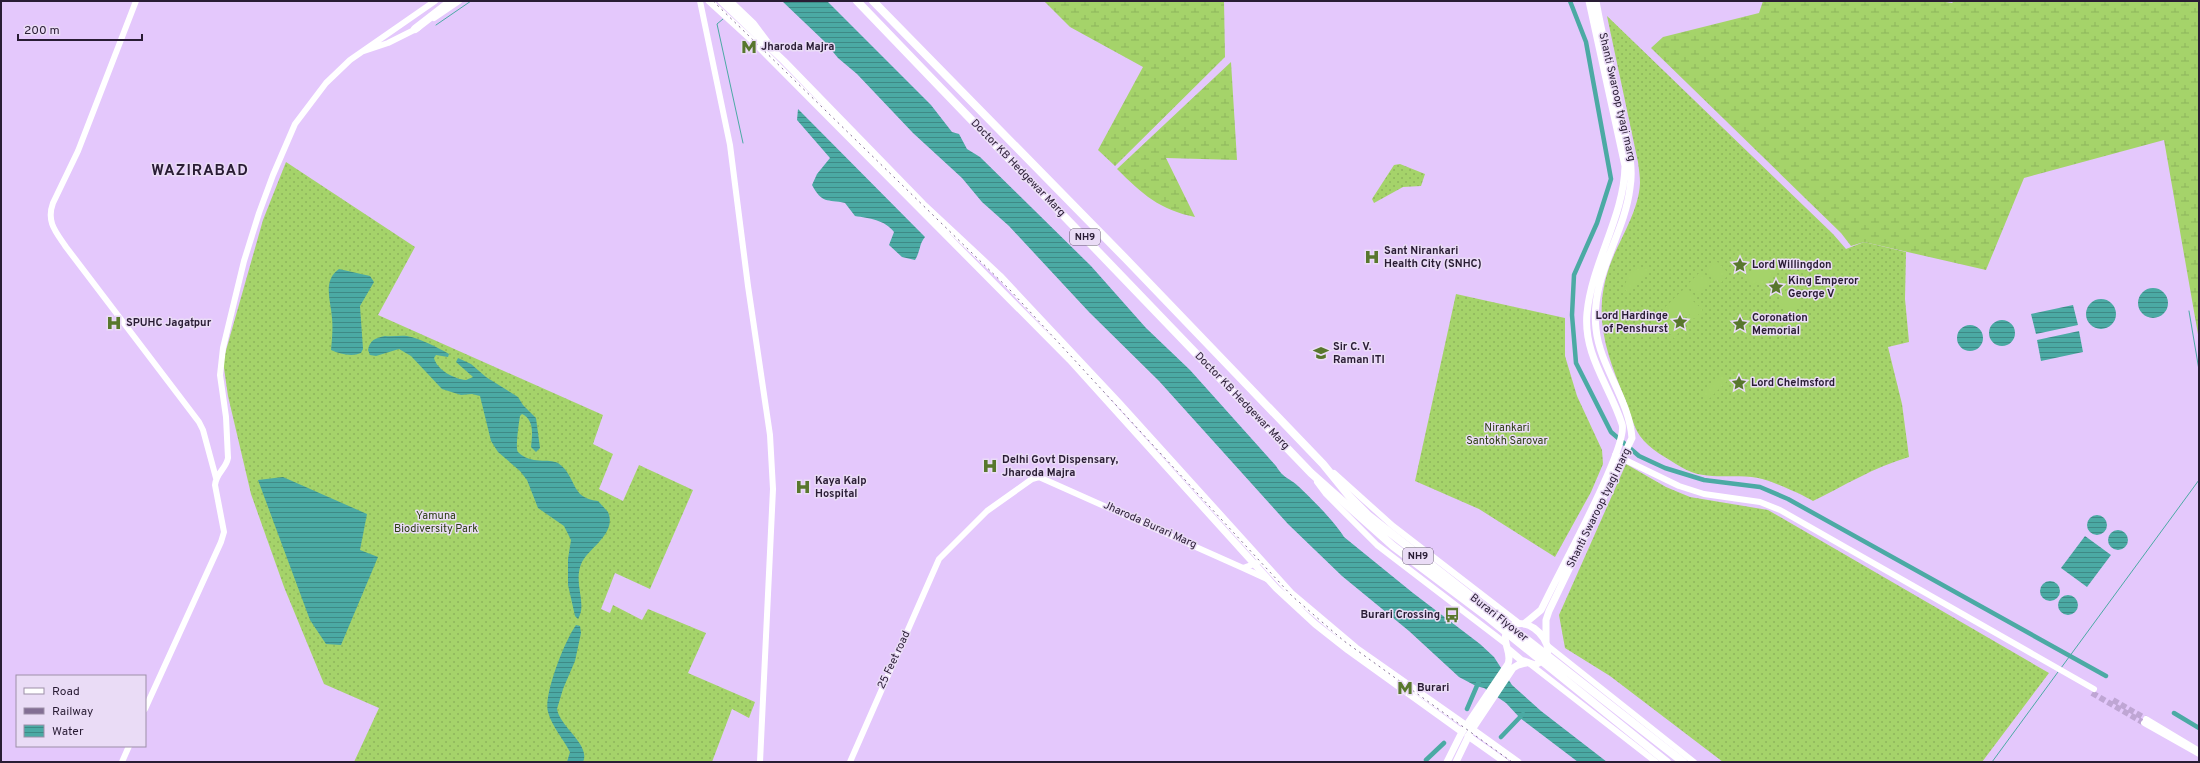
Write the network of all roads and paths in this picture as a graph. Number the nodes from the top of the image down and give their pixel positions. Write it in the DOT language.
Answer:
graph roads {
  1 [pos="136,1"];
  2 [pos="435,1"];
  3 [pos="450,1"];
  4 [pos="459,1"];
  5 [pos="700,1"];
  6 [pos="709,1"];
  7 [pos="721,1"];
  8 [pos="857,1"];
  9 [pos="873,1"];
  10 [pos="1593,4"];
  11 [pos="729,5"];
  12 [pos="721,12"];
  13 [pos="704,14"];
  14 [pos="415,29"];
  15 [pos="1600,36"];
  16 [pos="768,44"];
  17 [pos="357,54"];
  18 [pos="1616,452"];
  19 [pos="1623,456"];
  20 [pos="1323,464"];
  21 [pos="1311,473"];
  22 [pos="1039,477"];
  23 [pos="216,478"];
  24 [pos="1347,499"];
  25 [pos="1598,502"];
  26 [pos="1258,562"];
  27 [pos="1243,568"];
  28 [pos="1269,580"];
  29 [pos="1522,624"];
  30 [pos="1547,644"];
  31 [pos="1506,646"];
  32 [pos="1567,661"];
  33 [pos="1528,664"];
  34 [pos="1511,666"];
  35 [pos="1552,682"];
  36 [pos="2093,691"];
  37 [pos="146,707"];
  38 [pos="1467,731"];
  39 [pos="129,747"];
  40 [pos="2199,751"];
  41 [pos="2199,754"];
  42 [pos="122,762"];
  43 [pos="760,762"];
  44 [pos="850,762"];
  45 [pos="1447,762"];
  46 [pos="1456,762"];
  47 [pos="1505,762"];
  48 [pos="1518,762"];
  49 [pos="1656,762"];
  50 [pos="1667,762"];
  51 [pos="1682,762"];
  52 [pos="1694,762"];
  1 -- 23 [label="street"];
  2 -- 17 [label="street"];
  3 -- 14 [label="highway"];
  4 -- 14 [label="street"];
  5 -- 13 [label="street"];
  6 -- 12 [label="main road"];
  7 -- 11 [label="main road"];
  8 -- 21 [label="highway, Doctor KB Hedgewar Marg / NH9"];
  9 -- 20 [label="highway, Doctor KB Hedgewar Marg / NH9"];
  10 -- 15 [label="main road, Shanti Swaroop tyagi marg"];
  11 -- 12 [label="street"];
  11 -- 16 [label="highway"];
  12 -- 13 [label="street"];
  12 -- 26 [label="main road"];
  13 -- 43 [label="street"];
  14 -- 17 [label="street"];
  15 -- 18 [label="main road, Shanti Swaroop tyagi marg"];
  15 -- 19 [label="main road, Shanti Swaroop tyagi marg"];
  16 -- 26 [label="main road"];
  17 -- 23 [label="street"];
  18 -- 19 [label="street"];
  18 -- 25 [label="main road, Shanti Swaroop tyagi marg"];
  19 -- 25 [label="main road, Shanti Swaroop tyagi marg"];
  19 -- 36 [label="street"];
  20 -- 24 [label="highway, Burari Flyover / NH9"];
  20 -- 29 [label="street"];
  21 -- 24 [label="highway, Burari Flyover"];
  21 -- 31 [label="street"];
  22 -- 27 [label="street, Jharoda Burari Marg"];
  22 -- 44 [label="street, 25 Feet road"];
  23 -- 37 [label="street"];
  24 -- 50 [label="highway, Burari Flyover"];
  24 -- 51 [label="highway, Burari Flyover / NH9"];
  25 -- 29 [label="main road, Shanti Swaroop tyagi marg"];
  25 -- 30 [label="main road, Shanti Swaroop tyagi marg"];
  26 -- 27 [label="street"];
  26 -- 28 [label="main road"];
  26 -- 38 [label="main road"];
  27 -- 28 [label="street, Jharoda Burari Marg"];
  28 -- 38 [label="main road"];
  29 -- 30 [label="main road"];
  29 -- 31 [label="main road"];
  30 -- 32 [label="street"];
  30 -- 33 [label="main road"];
  31 -- 33 [label="main road"];
  31 -- 34 [label="main road"];
  32 -- 35 [label="street"];
  32 -- 52 [label="street"];
  33 -- 34 [label="main road"];
  33 -- 35 [label="street"];
  34 -- 38 [label="main road"];
  35 -- 49 [label="street"];
  38 -- 45 [label="main road"];
  38 -- 46 [label="main road"];
  38 -- 47 [label="main road"];
  38 -- 48 [label="main road"];
  39 -- 42 [label="street"];
  40 -- 41 [label="street"];
}
